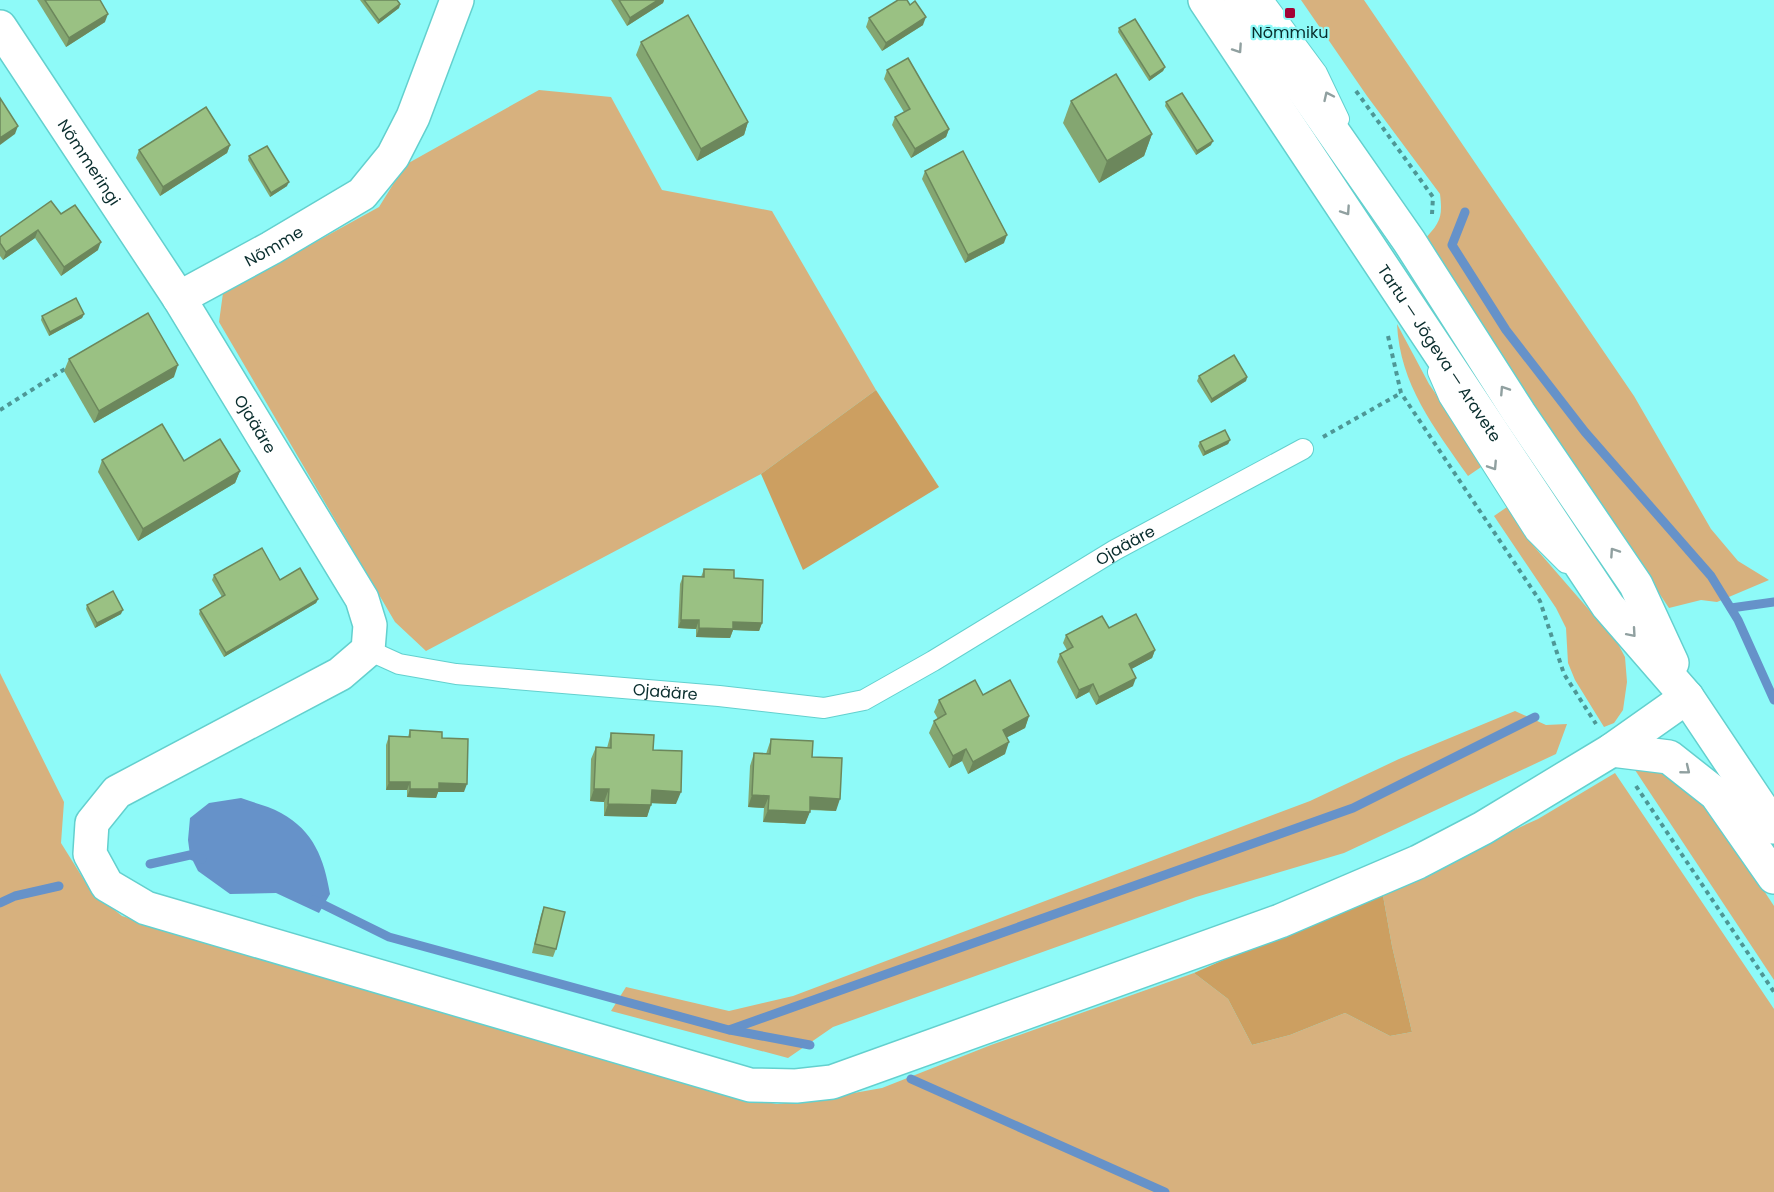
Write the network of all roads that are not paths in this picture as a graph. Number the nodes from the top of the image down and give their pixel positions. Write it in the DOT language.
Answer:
graph roads {
  1 [pos="457,0"];
  2 [pos="1205,0"];
  3 [pos="1241,0"];
  4 [pos="1263,0"];
  5 [pos="0,27"];
  6 [pos="1371,187"];
  7 [pos="178,298"];
  8 [pos="1303,449"];
  9 [pos="368,650"];
  10 [pos="1687,697"];
  11 [pos="1612,750"];
  12 [pos="1774,827"];
  13 [pos="1774,877"];
  1 -- 7 [label="street, Nõmme"];
  2 -- 10 [label="street, Tartu — Jõgeva — Aravete, one-way"];
  3 -- 6 [label="street, Tartu — Jõgeva — Aravete"];
  6 -- 4 [label="lane, one-way"];
  5 -- 7 [label="street, Nõmmeringi"];
  10 -- 6 [label="street, Tartu — Jõgeva — Aravete, one-way"];
  7 -- 9 [label="street, Ojaääre"];
  8 -- 9 [label="lane, Ojaääre"];
  9 -- 11 [label="street"];
  10 -- 11 [label="street"];
  10 -- 12 [label="street, Tartu — Jõgeva — Aravete"];
  11 -- 13 [label="street, one-way"];
}
